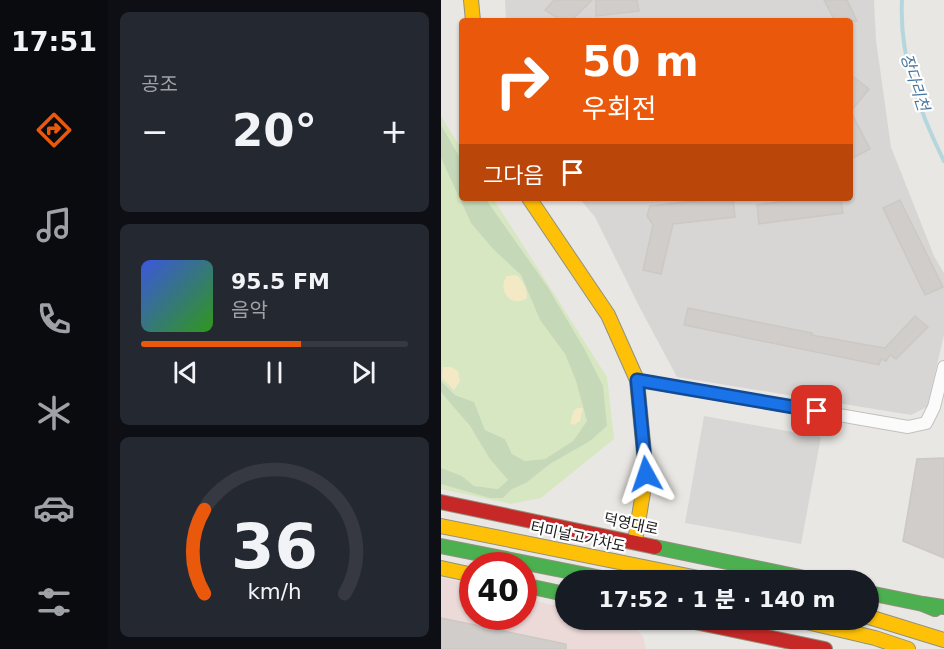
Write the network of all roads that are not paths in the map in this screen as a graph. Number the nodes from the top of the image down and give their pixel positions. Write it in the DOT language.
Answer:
graph roads {
  1 [pos="471,0"];
  2 [pos="473,18"];
  3 [pos="531,201"];
  4 [pos="944,367"];
  5 [pos="637,380"];
  6 [pos="441,502"];
  7 [pos="441,526"];
  8 [pos="635,542"];
  9 [pos="441,546"];
  10 [pos="441,568"];
  11 [pos="562,570"];
  12 [pos="659,570"];
  13 [pos="767,570"];
  14 [pos="459,572"];
  15 [pos="537,588"];
  16 [pos="555,592"];
  17 [pos="879,594"];
  18 [pos="923,604"];
  19 [pos="944,607"];
  20 [pos="944,613"];
  21 [pos="879,620"];
  22 [pos="733,630"];
  23 [pos="841,630"];
  24 [pos="944,640"];
  25 [pos="825,649"];
  26 [pos="908,649"];
  1 -- 2 [label="main road"];
  3 -- 5 [label="main road"];
  4 -- 5 [label="street"];
  5 -- 8 [label="main road"];
  6 -- 8 [label="main road, 덕영대로"];
  7 -- 12 [label="main road, 터미널고가차도"];
  8 -- 13 [label="main road, 덕영대로"];
  9 -- 11 [label="main road"];
  10 -- 14 [label="main road"];
  15 -- 16 [label="main road"];
  17 -- 18 [label="main road"];
  18 -- 19 [label="main road"];
  18 -- 20 [label="main road"];
  21 -- 24 [label="main road"];
  22 -- 25 [label="main road"];
  23 -- 26 [label="main road"];
}
